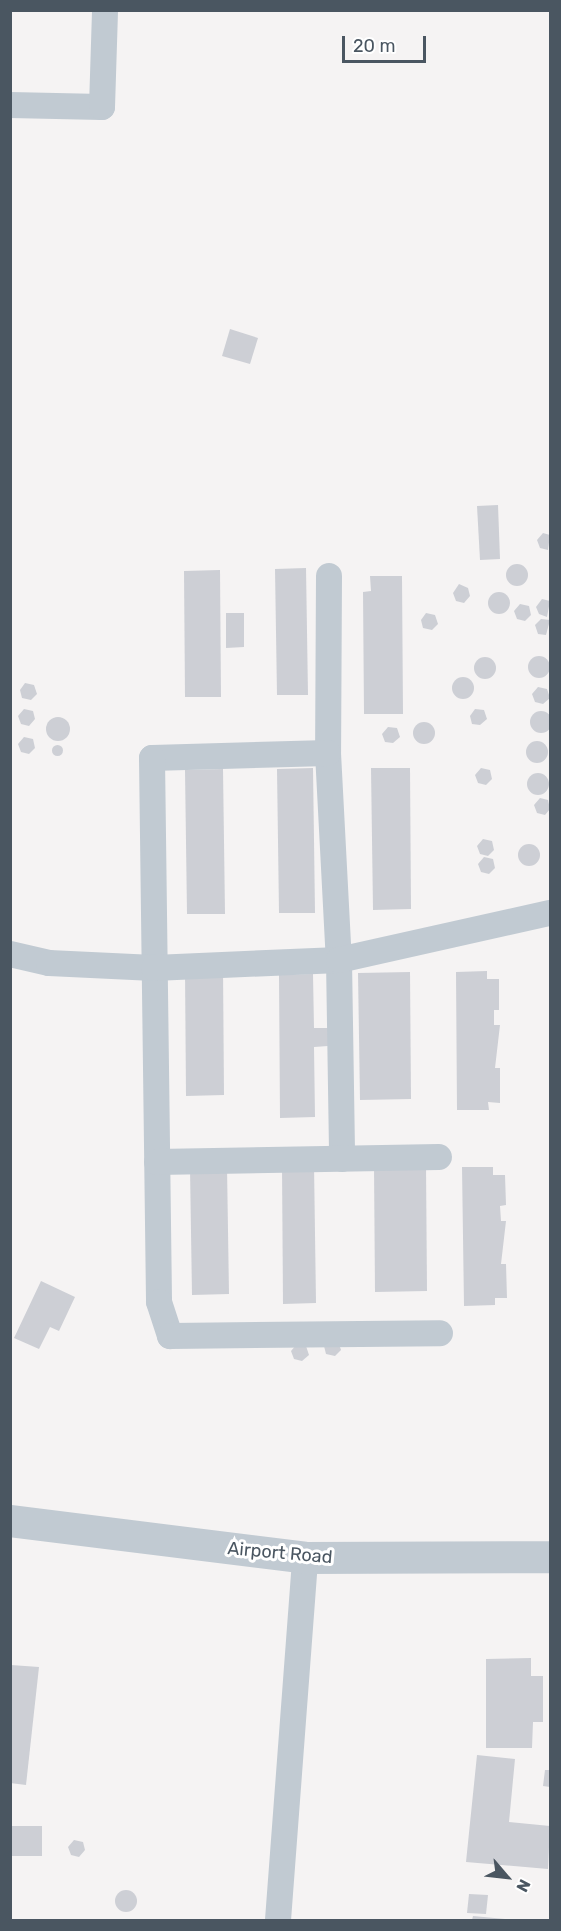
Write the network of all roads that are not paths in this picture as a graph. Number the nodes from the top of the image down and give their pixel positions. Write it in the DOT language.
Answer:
graph roads {
  1 [pos="105,10"];
  2 [pos="10,105"];
  3 [pos="329,576"];
  4 [pos="328,753"];
  5 [pos="550,913"];
  6 [pos="10,954"];
  7 [pos="339,960"];
  8 [pos="154,968"];
  9 [pos="439,1157"];
  10 [pos="342,1159"];
  11 [pos="157,1162"];
  12 [pos="440,1333"];
  13 [pos="10,1521"];
  14 [pos="550,1557"];
  15 [pos="305,1558"];
  16 [pos="278,1920"];
  1 -- 2 [label="street"];
  3 -- 4 [label="street"];
  4 -- 7 [label="street"];
  4 -- 8 [label="street"];
  5 -- 7 [label="street"];
  6 -- 8 [label="street"];
  7 -- 8 [label="street"];
  7 -- 10 [label="street"];
  8 -- 11 [label="street"];
  9 -- 10 [label="street"];
  10 -- 11 [label="street"];
  11 -- 12 [label="street"];
  13 -- 15 [label="street, Airport Road"];
  14 -- 15 [label="street, Airport Road"];
  15 -- 16 [label="street"];
}
